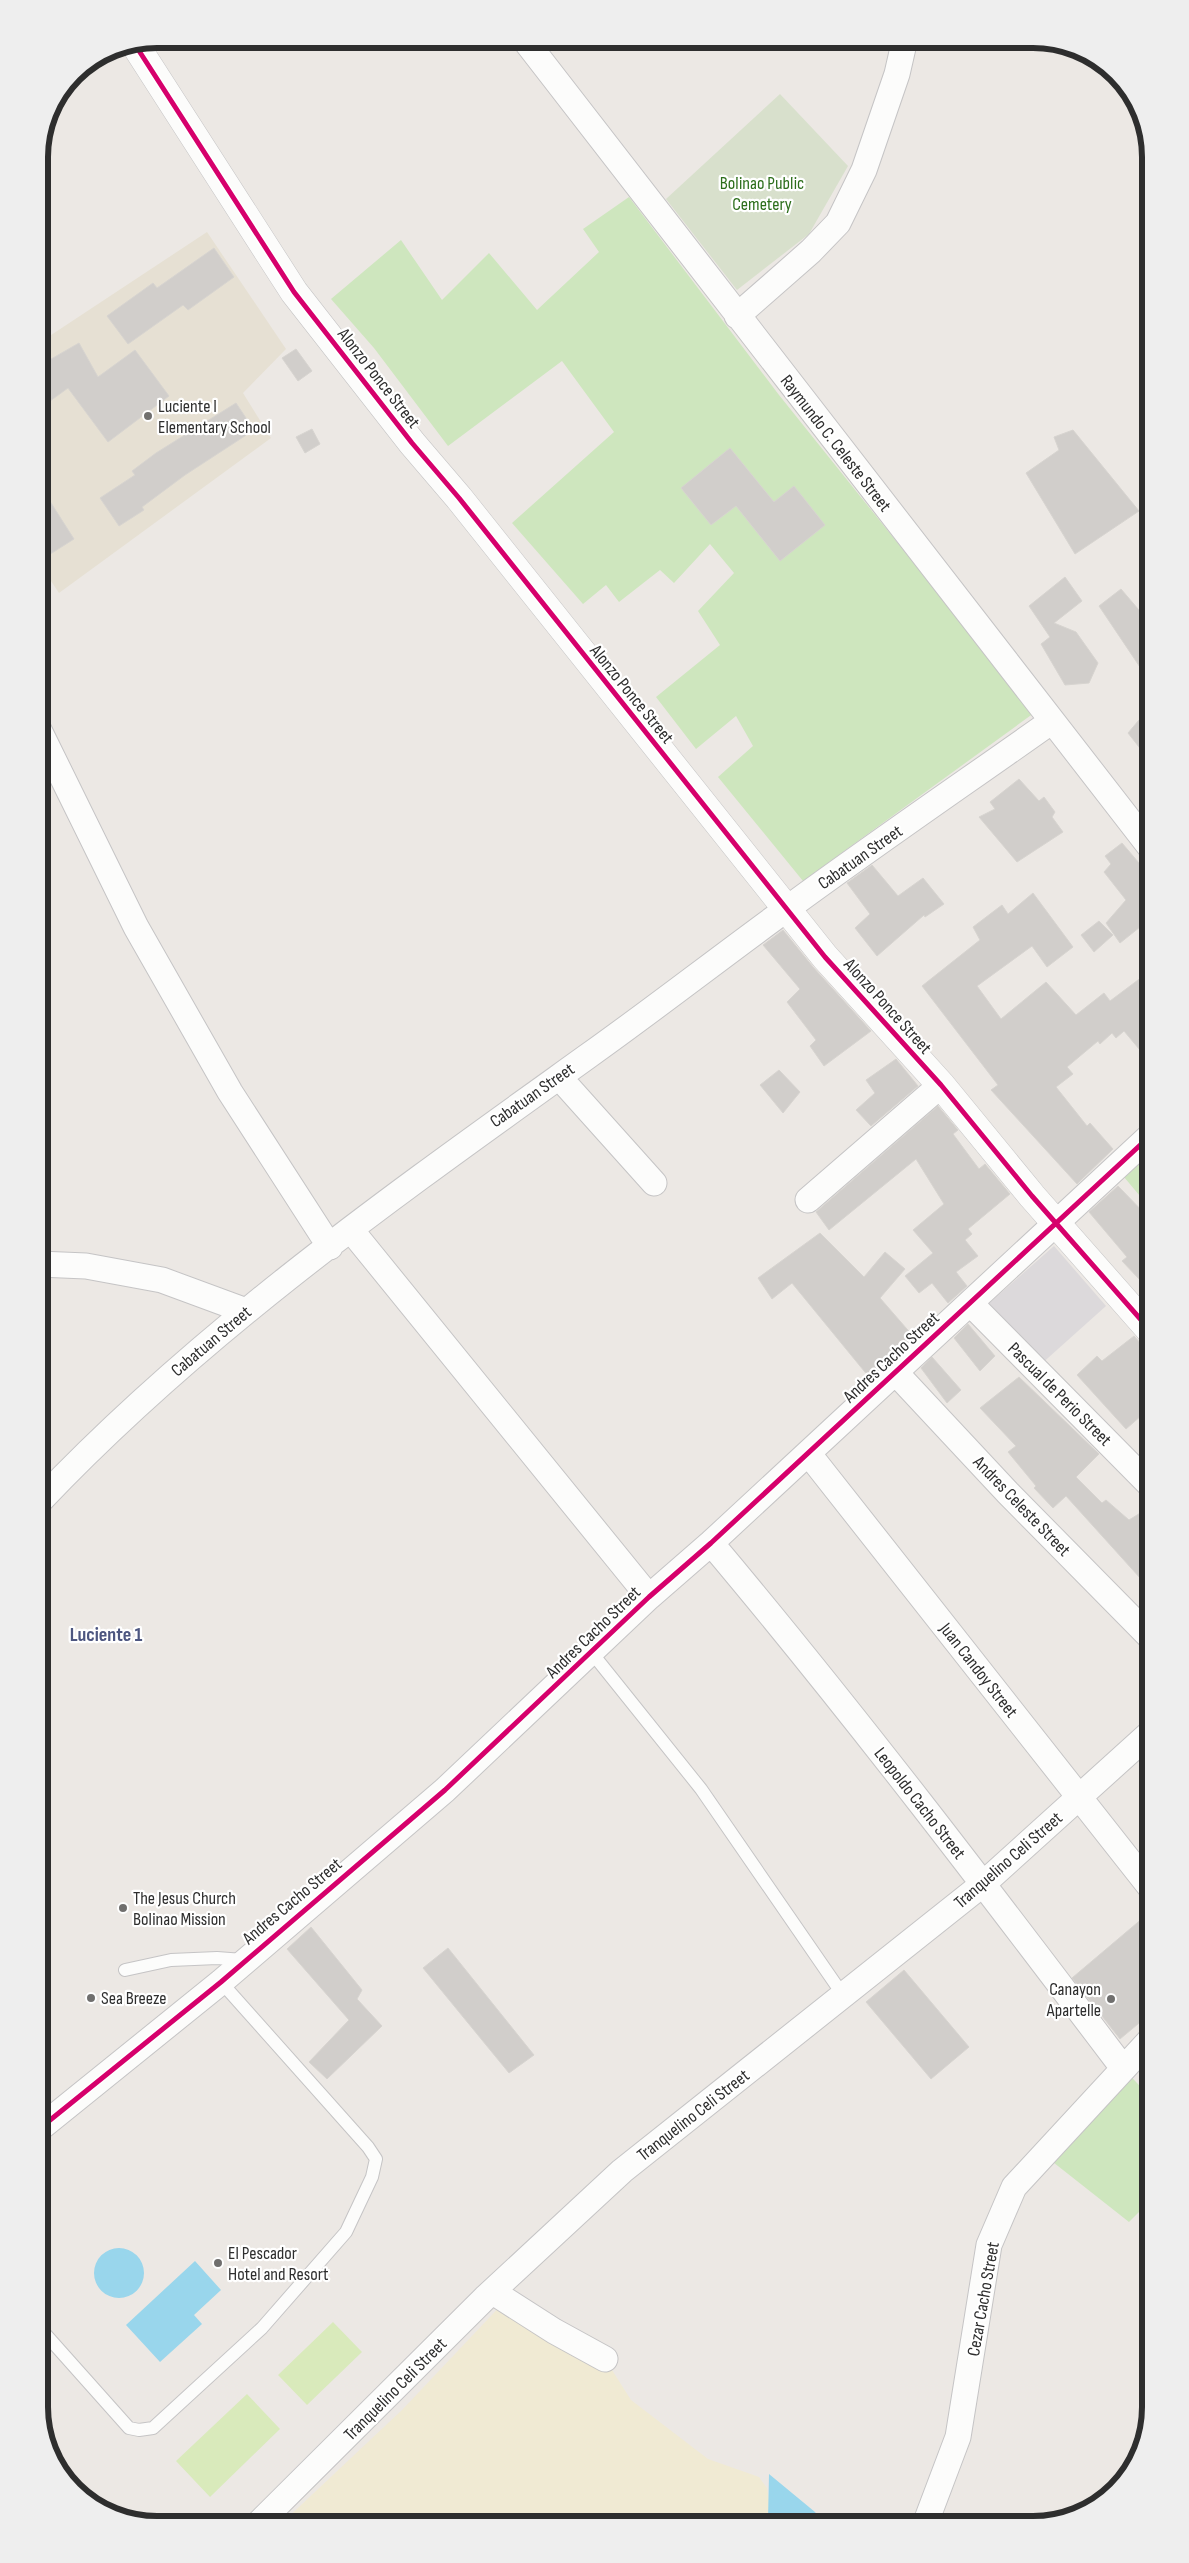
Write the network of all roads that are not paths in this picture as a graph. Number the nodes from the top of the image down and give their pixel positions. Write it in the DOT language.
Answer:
graph roads {
  1 [pos="531,48"];
  2 [pos="903,48"];
  3 [pos="138,50"];
  4 [pos="737,316"];
  5 [pos="1052,721"];
  6 [pos="48,748"];
  7 [pos="1142,837"];
  8 [pos="786,909"];
  9 [pos="559,1077"];
  10 [pos="941,1084"];
  11 [pos="1142,1143"];
  12 [pos="654,1183"];
  13 [pos="808,1200"];
  14 [pos="1057,1223"];
  15 [pos="351,1230"];
  16 [pos="330,1247"];
  17 [pos="48,1264"];
  18 [pos="970,1304"];
  19 [pos="246,1311"];
  20 [pos="1142,1321"];
  21 [pos="895,1372"];
  22 [pos="808,1453"];
  23 [pos="1142,1477"];
  24 [pos="48,1493"];
  25 [pos="711,1543"];
  26 [pos="649,1597"];
  27 [pos="1142,1629"];
  28 [pos="592,1653"];
  29 [pos="1142,1740"];
  30 [pos="1079,1797"];
  31 [pos="1142,1877"];
  32 [pos="983,1884"];
  33 [pos="243,1960"];
  34 [pos="125,1970"];
  35 [pos="221,1982"];
  36 [pos="843,1995"];
  37 [pos="1142,2048"];
  38 [pos="1123,2068"];
  39 [pos="48,2122"];
  40 [pos="493,2292"];
  41 [pos="48,2337"];
  42 [pos="605,2359"];
  43 [pos="267,2515"];
  44 [pos="928,2516"];
  1 -- 4 [label="street, Raymundo C. Celeste Street"];
  2 -- 4 [label="street"];
  3 -- 8 [label="street, Alonzo Ponce Street"];
  4 -- 5 [label="street, Raymundo C. Celeste Street"];
  5 -- 7 [label="street, Raymundo C. Celeste Street"];
  5 -- 8 [label="street, Cabatuan Street"];
  6 -- 16 [label="street"];
  8 -- 9 [label="street, Cabatuan Street"];
  8 -- 10 [label="street, Alonzo Ponce Street"];
  9 -- 12 [label="street"];
  9 -- 15 [label="street, Cabatuan Street"];
  10 -- 13 [label="street"];
  10 -- 14 [label="street, Alonzo Ponce Street"];
  11 -- 14 [label="street, Andres Cacho Street"];
  14 -- 18 [label="street, Andres Cacho Street"];
  14 -- 20 [label="street, Alonzo Ponce Street"];
  15 -- 16 [label="street, Cabatuan Street"];
  15 -- 26 [label="street"];
  16 -- 19 [label="street, Cabatuan Street"];
  17 -- 19 [label="street"];
  18 -- 21 [label="street, Andres Cacho Street"];
  18 -- 23 [label="street, Pascual de Perio Street"];
  19 -- 24 [label="street, Cabatuan Street"];
  21 -- 22 [label="street, Andres Cacho Street"];
  21 -- 27 [label="street, Andres Celeste Street"];
  22 -- 25 [label="street, Andres Cacho Street"];
  22 -- 30 [label="street, Juan Candoy Street"];
  25 -- 26 [label="street, Andres Cacho Street"];
  25 -- 32 [label="street, Leopoldo Cacho Street"];
  26 -- 28 [label="street, Andres Cacho Street"];
  28 -- 33 [label="street, Andres Cacho Street"];
  28 -- 36 [label="lane"];
  29 -- 30 [label="street, Tranquelino Celi Street"];
  30 -- 31 [label="street, Juan Candoy Street"];
  30 -- 32 [label="street, Tranquelino Celi Street"];
  32 -- 36 [label="street, Tranquelino Celi Street"];
  32 -- 38 [label="street, Leopoldo Cacho Street"];
  33 -- 34 [label="lane"];
  33 -- 35 [label="street, Andres Cacho Street"];
  35 -- 39 [label="street, Andres Cacho Street"];
  35 -- 41 [label="lane"];
  36 -- 40 [label="street, Tranquelino Celi Street"];
  37 -- 38 [label="street, Cezar Cacho Street"];
  38 -- 44 [label="street, Cezar Cacho Street"];
  40 -- 42 [label="street"];
  40 -- 43 [label="street, Tranquelino Celi Street"];
}
